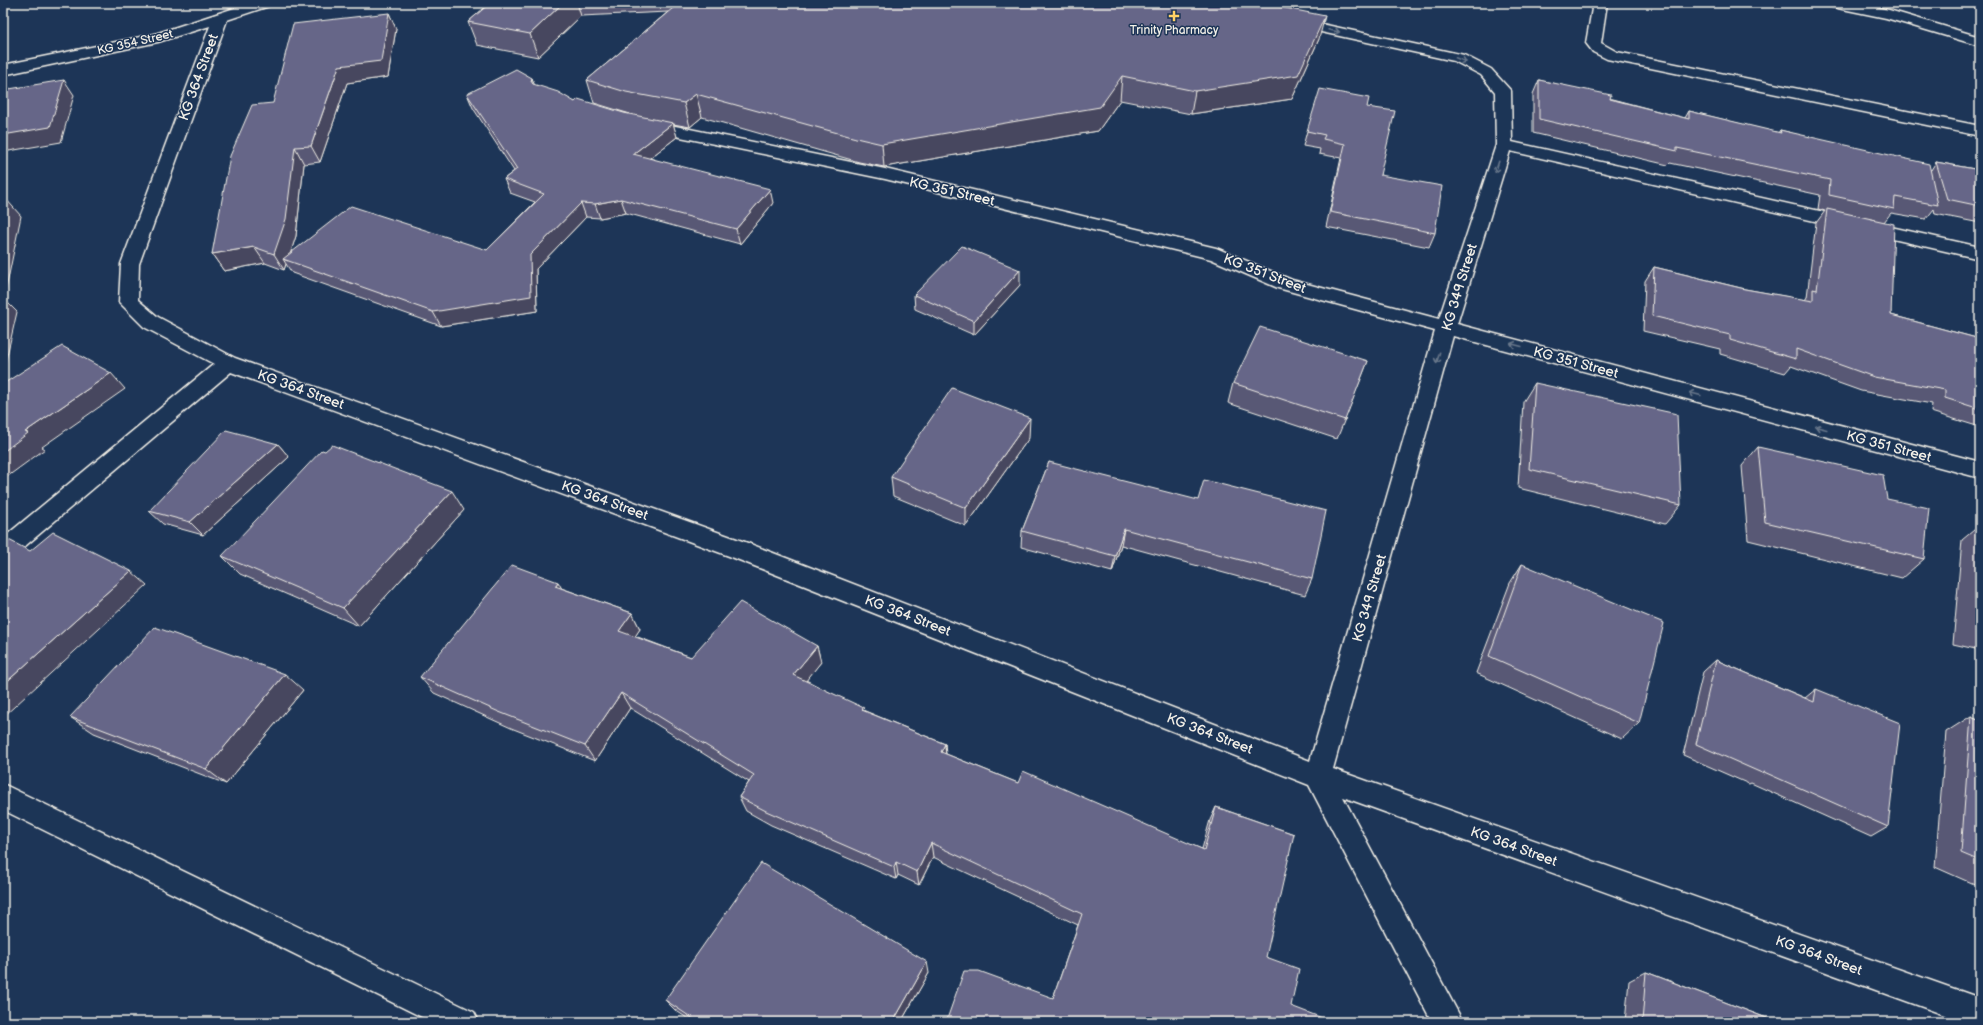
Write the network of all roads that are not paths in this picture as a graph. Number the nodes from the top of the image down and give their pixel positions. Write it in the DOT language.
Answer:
graph roads {
  1 [pos="264,3"];
  2 [pos="1600,3"];
  3 [pos="1833,3"];
  4 [pos="1274,17"];
  5 [pos="220,18"];
  6 [pos="1980,42"];
  7 [pos="3,70"];
  8 [pos="629,122"];
  9 [pos="1980,131"];
  10 [pos="1504,145"];
  11 [pos="1980,253"];
  12 [pos="1446,327"];
  13 [pos="228,363"];
  14 [pos="1980,470"];
  15 [pos="3,551"];
  16 [pos="1318,776"];
  17 [pos="3,797"];
  18 [pos="1980,1013"];
  19 [pos="464,1022"];
  20 [pos="1448,1022"];
  1 -- 5 [label="street, KG 354 Street"];
  2 -- 9 [label="street"];
  3 -- 6 [label="street"];
  4 -- 10 [label="street, KG 349 Street, one-way"];
  5 -- 7 [label="street, KG 354 Street"];
  5 -- 13 [label="street, KG 364 Street"];
  8 -- 12 [label="street, KG 351 Street"];
  10 -- 11 [label="street"];
  10 -- 12 [label="street, KG 349 Street, one-way"];
  14 -- 12 [label="street, KG 351 Street, one-way"];
  12 -- 16 [label="street, KG 349 Street, one-way"];
  13 -- 15 [label="street"];
  13 -- 16 [label="street, KG 364 Street"];
  16 -- 18 [label="street, KG 364 Street"];
  16 -- 20 [label="street"];
  17 -- 19 [label="street"];
}
